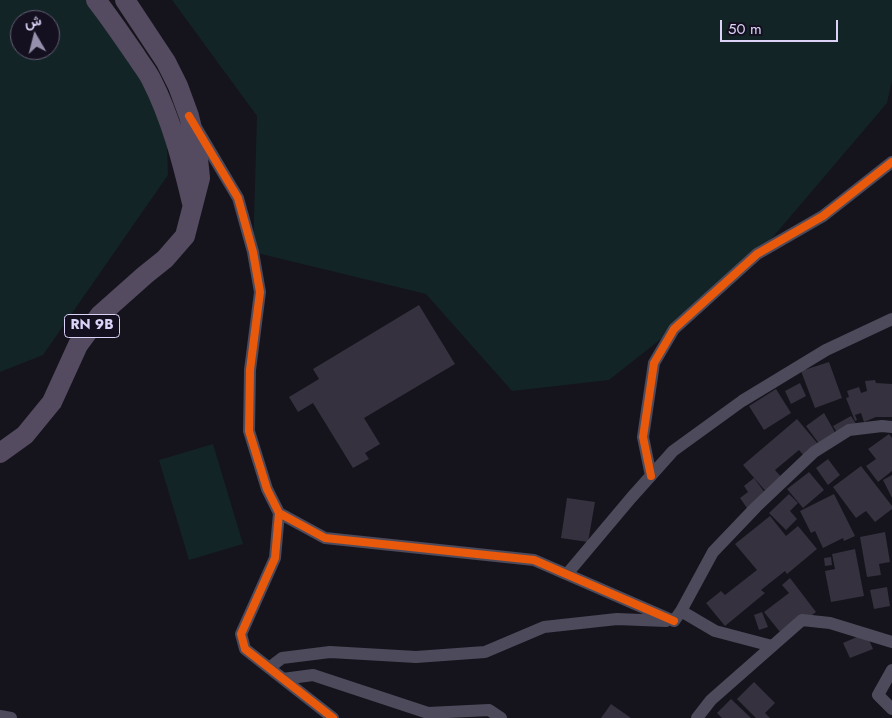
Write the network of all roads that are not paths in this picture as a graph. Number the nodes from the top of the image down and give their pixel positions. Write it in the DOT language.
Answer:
graph roads {
  1 [pos="96,0"];
  2 [pos="125,0"];
  3 [pos="189,116"];
  4 [pos="892,162"];
  5 [pos="193,207"];
  6 [pos="892,319"];
  7 [pos="892,427"];
  8 [pos="0,453"];
  9 [pos="650,476"];
  10 [pos="279,513"];
  11 [pos="567,574"];
  12 [pos="678,616"];
  13 [pos="892,642"];
  14 [pos="772,646"];
  15 [pos="269,668"];
  16 [pos="892,670"];
  17 [pos="283,679"];
  18 [pos="892,709"];
  19 [pos="0,716"];
  20 [pos="11,718"];
  21 [pos="333,718"];
  22 [pos="501,718"];
  23 [pos="697,718"];
  1 -- 5 [label="main road, RN 9B"];
  2 -- 3 [label="main road, RN 9B"];
  3 -- 5 [label="main road, RN 9B"];
  3 -- 10 [label="street"];
  4 -- 9 [label="street"];
  5 -- 8 [label="main road, RN 9B"];
  6 -- 9 [label="street"];
  7 -- 12 [label="street"];
  9 -- 11 [label="street"];
  10 -- 11 [label="street"];
  10 -- 15 [label="street"];
  11 -- 12 [label="street"];
  12 -- 14 [label="street"];
  12 -- 15 [label="street"];
  13 -- 14 [label="street"];
  14 -- 23 [label="street"];
  15 -- 17 [label="street"];
  16 -- 18 [label="street"];
  17 -- 21 [label="street"];
  17 -- 22 [label="street"];
  19 -- 20 [label="street"];
}
